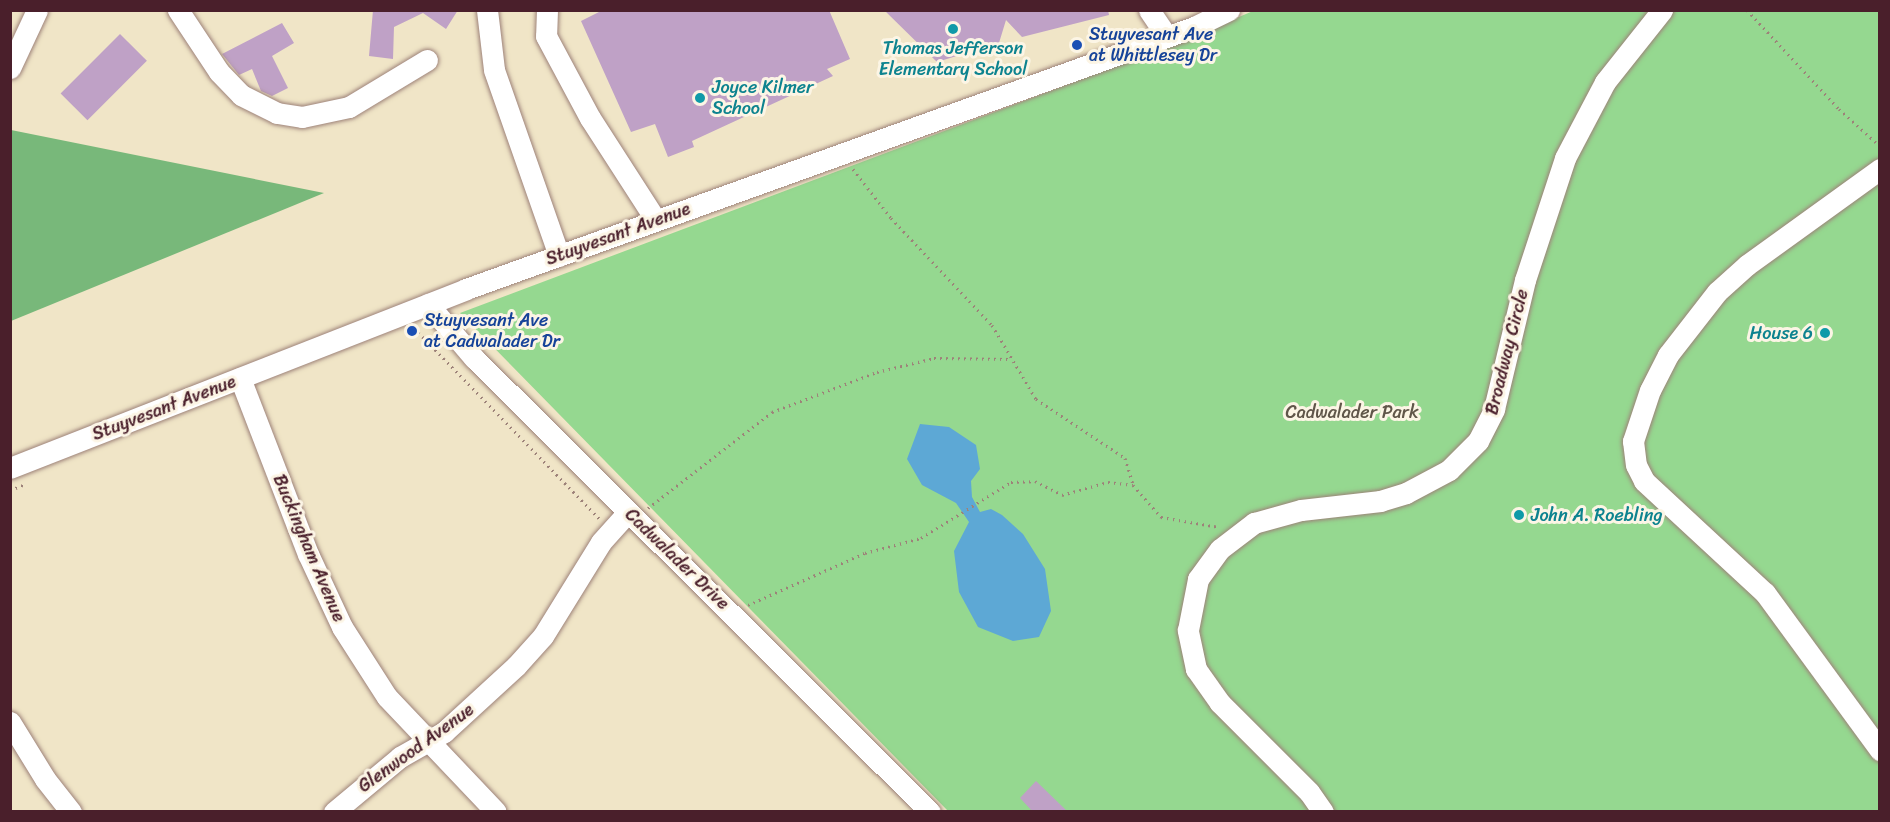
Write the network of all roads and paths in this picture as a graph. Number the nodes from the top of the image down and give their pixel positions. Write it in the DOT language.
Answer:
graph roads {
  1 [pos="37,10"];
  2 [pos="178,10"];
  3 [pos="487,10"];
  4 [pos="547,10"];
  5 [pos="1149,10"];
  6 [pos="1230,10"];
  7 [pos="1662,10"];
  8 [pos="1747,10"];
  9 [pos="19,29"];
  10 [pos="1167,37"];
  11 [pos="427,60"];
  12 [pos="11,66"];
  13 [pos="1880,146"];
  14 [pos="851,166"];
  15 [pos="1880,169"];
  16 [pos="656,219"];
  17 [pos="559,256"];
  18 [pos="428,304"];
  19 [pos="412,325"];
  20 [pos="1010,359"];
  21 [pos="240,378"];
  22 [pos="10,468"];
  23 [pos="33,481"];
  24 [pos="1133,485"];
  25 [pos="10,490"];
  26 [pos="631,515"];
  27 [pos="1246,528"];
  28 [pos="611,531"];
  29 [pos="733,613"];
  30 [pos="10,722"];
  31 [pos="427,743"];
  32 [pos="1880,750"];
  33 [pos="71,812"];
  34 [pos="334,812"];
  35 [pos="496,812"];
  36 [pos="930,812"];
  37 [pos="1323,812"];
  1 -- 9 [label="street"];
  2 -- 11 [label="street"];
  3 -- 17 [label="street"];
  4 -- 16 [label="street"];
  5 -- 10 [label="street"];
  6 -- 10 [label="street, Stuyvesant Avenue"];
  7 -- 27 [label="street, Broadway Circle"];
  8 -- 13 [label="path"];
  9 -- 12 [label="street"];
  10 -- 16 [label="street, Stuyvesant Avenue"];
  14 -- 20 [label="path"];
  15 -- 32 [label="street"];
  16 -- 17 [label="street, Stuyvesant Avenue"];
  17 -- 18 [label="street, Stuyvesant Avenue"];
  18 -- 21 [label="street, Stuyvesant Avenue"];
  18 -- 26 [label="street, Cadwalader Drive"];
  19 -- 28 [label="path"];
  20 -- 24 [label="path"];
  20 -- 26 [label="path"];
  21 -- 22 [label="street, Stuyvesant Avenue"];
  21 -- 31 [label="street, Buckingham Avenue"];
  23 -- 25 [label="path"];
  24 -- 27 [label="path"];
  24 -- 29 [label="path"];
  26 -- 28 [label="street, Glenwood Avenue"];
  26 -- 29 [label="street, Cadwalader Drive"];
  27 -- 37 [label="street, Broadway Circle"];
  28 -- 31 [label="street, Glenwood Avenue"];
  29 -- 36 [label="street, Cadwalader Drive"];
  30 -- 33 [label="street"];
  31 -- 34 [label="street, Glenwood Avenue"];
  31 -- 35 [label="street, Buckingham Avenue"];
}
